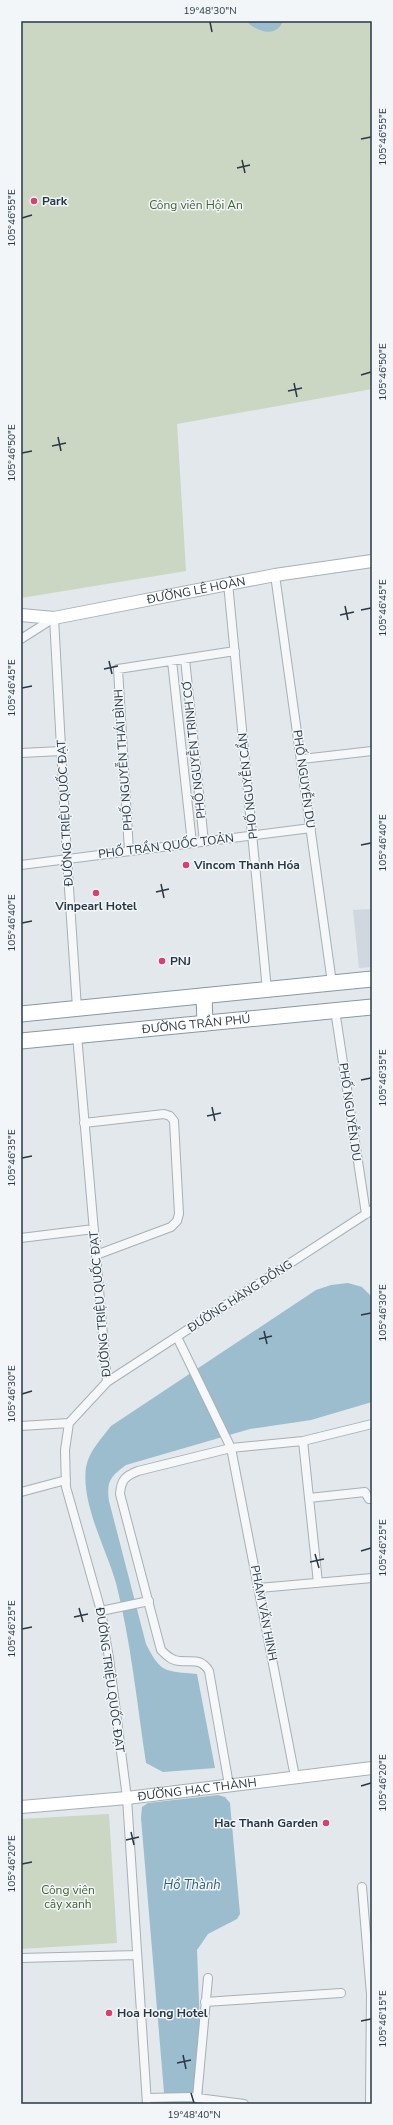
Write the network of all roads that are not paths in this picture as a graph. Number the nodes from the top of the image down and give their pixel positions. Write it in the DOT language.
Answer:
graph roads {
  1 [pos="372,561"];
  2 [pos="274,574"];
  3 [pos="228,583"];
  4 [pos="21,615"];
  5 [pos="54,618"];
  6 [pos="21,639"];
  7 [pos="235,651"];
  8 [pos="185,658"];
  9 [pos="172,661"];
  10 [pos="61,751"];
  11 [pos="372,751"];
  12 [pos="21,753"];
  13 [pos="302,759"];
  14 [pos="311,828"];
  15 [pos="253,836"];
  16 [pos="204,842"];
  17 [pos="192,843"];
  18 [pos="129,851"];
  19 [pos="67,858"];
  20 [pos="21,865"];
  21 [pos="372,980"];
  22 [pos="332,983"];
  23 [pos="267,990"];
  24 [pos="204,996"];
  25 [pos="372,1007"];
  26 [pos="77,1008"];
  27 [pos="335,1010"];
  28 [pos="21,1014"];
  29 [pos="205,1023"];
  30 [pos="77,1035"];
  31 [pos="21,1041"];
  32 [pos="84,1124"];
  33 [pos="369,1212"];
  34 [pos="94,1229"];
  35 [pos="21,1238"];
  36 [pos="96,1254"];
  37 [pos="177,1337"];
  38 [pos="107,1382"];
  39 [pos="69,1423"];
  40 [pos="372,1424"];
  41 [pos="21,1426"];
  42 [pos="304,1441"];
  43 [pos="232,1448"];
  44 [pos="66,1480"];
  45 [pos="21,1492"];
  46 [pos="309,1498"];
  47 [pos="372,1499"];
  48 [pos="372,1578"];
  49 [pos="318,1583"];
  50 [pos="259,1588"];
  51 [pos="149,1601"];
  52 [pos="101,1611"];
  53 [pos="372,1768"];
  54 [pos="295,1777"];
  55 [pos="229,1785"];
  56 [pos="127,1798"];
  57 [pos="21,1807"];
  58 [pos="362,1887"];
  59 [pos="137,1954"];
  60 [pos="21,1958"];
  61 [pos="208,1978"];
  62 [pos="342,1993"];
  63 [pos="205,2002"];
  64 [pos="194,2097"];
  65 [pos="147,2101"];
  66 [pos="244,2104"];
  67 [pos="369,2104"];
  1 -- 2 [label="street, ĐƯỜNG LÊ HOÀN"];
  2 -- 3 [label="street, ĐƯỜNG LÊ HOÀN"];
  2 -- 13 [label="street, PHỐ NGUYỄN DU"];
  3 -- 5 [label="street, ĐƯỜNG LÊ HOÀN"];
  3 -- 7 [label="street, PHỐ NGUYỄN CẨN"];
  4 -- 5 [label="street, ĐƯỜNG LÊ HOÀN"];
  5 -- 6 [label="street"];
  5 -- 10 [label="street, ĐƯỜNG TRIỆU QUỐC ĐẠT"];
  7 -- 8 [label="street, PHỐ NGUYỄN THÁI BÌNH"];
  7 -- 15 [label="street, PHỐ NGUYỄN CẨN"];
  8 -- 9 [label="street, PHỐ NGUYỄN THÁI BÌNH"];
  8 -- 16 [label="street, PHỐ NGUYỄN TRINH CƠ"];
  9 -- 17 [label="street, PHỐ NGUYỄN TRINH CƠ"];
  9 -- 18 [label="street, PHỐ NGUYỄN THÁI BÌNH"];
  10 -- 12 [label="street"];
  10 -- 19 [label="street, ĐƯỜNG TRIỆU QUỐC ĐẠT"];
  11 -- 13 [label="street"];
  13 -- 14 [label="street, PHỐ NGUYỄN DU"];
  14 -- 15 [label="street, PHỐ TRẦN QUỐC TOẢN"];
  14 -- 22 [label="street, PHỐ NGUYỄN DU"];
  15 -- 16 [label="street, PHỐ TRẦN QUỐC TOẢN"];
  15 -- 23 [label="street, PHỐ NGUYỄN CẨN"];
  16 -- 17 [label="street, PHỐ TRẦN QUỐC TOẢN"];
  17 -- 18 [label="street, PHỐ TRẦN QUỐC TOẢN"];
  18 -- 19 [label="street, PHỐ TRẦN QUỐC TOẢN"];
  19 -- 20 [label="street, PHỐ TRẦN QUỐC TOẢN"];
  19 -- 26 [label="street, ĐƯỜNG TRIỆU QUỐC ĐẠT"];
  21 -- 22 [label="highway"];
  22 -- 23 [label="highway"];
  23 -- 24 [label="highway"];
  24 -- 26 [label="highway"];
  24 -- 29 [label="highway"];
  25 -- 27 [label="highway, ĐƯỜNG TRẦN PHÚ"];
  26 -- 28 [label="highway"];
  27 -- 29 [label="highway, ĐƯỜNG TRẦN PHÚ"];
  27 -- 33 [label="street, PHỐ NGUYỄN DU"];
  29 -- 30 [label="highway, ĐƯỜNG TRẦN PHÚ"];
  30 -- 31 [label="highway, ĐƯỜNG TRẦN PHÚ"];
  30 -- 32 [label="street, ĐƯỜNG TRIỆU QUỐC ĐẠT"];
  32 -- 34 [label="street, ĐƯỜNG TRIỆU QUỐC ĐẠT"];
  32 -- 36 [label="street"];
  33 -- 37 [label="street, ĐƯỜNG HÀNG ĐỒNG"];
  34 -- 35 [label="street"];
  34 -- 36 [label="street, ĐƯỜNG TRIỆU QUỐC ĐẠT"];
  36 -- 38 [label="street, ĐƯỜNG TRIỆU QUỐC ĐẠT"];
  37 -- 38 [label="street, ĐƯỜNG HÀNG ĐỒNG"];
  37 -- 43 [label="street, PHẠM VĂN HINH"];
  38 -- 39 [label="street, ĐƯỜNG TRIỆU QUỐC ĐẠT"];
  39 -- 41 [label="street"];
  39 -- 44 [label="street, ĐƯỜNG TRIỆU QUỐC ĐẠT"];
  40 -- 42 [label="street"];
  42 -- 43 [label="street"];
  42 -- 46 [label="street"];
  43 -- 50 [label="street, PHẠM VĂN HINH"];
  43 -- 51 [label="street"];
  44 -- 45 [label="street"];
  44 -- 52 [label="street, ĐƯỜNG TRIỆU QUỐC ĐẠT"];
  46 -- 47 [label="street"];
  46 -- 49 [label="street"];
  48 -- 49 [label="street"];
  49 -- 50 [label="street"];
  50 -- 54 [label="street, PHẠM VĂN HINH"];
  51 -- 52 [label="street"];
  51 -- 55 [label="street"];
  52 -- 56 [label="street, ĐƯỜNG TRIỆU QUỐC ĐẠT"];
  53 -- 54 [label="street, ĐƯỜNG HẠC THÀNH"];
  54 -- 55 [label="street, ĐƯỜNG HẠC THÀNH"];
  55 -- 56 [label="street, ĐƯỜNG HẠC THÀNH"];
  56 -- 57 [label="street, ĐƯỜNG HẠC THÀNH"];
  56 -- 59 [label="street, ĐƯỜNG TRIỆU QUỐC ĐẠT"];
  58 -- 67 [label="street"];
  59 -- 60 [label="street"];
  59 -- 65 [label="street, ĐƯỜNG TRIỆU QUỐC ĐẠT"];
  61 -- 63 [label="street"];
  62 -- 63 [label="street"];
  63 -- 64 [label="street"];
  64 -- 65 [label="street"];
  64 -- 66 [label="street"];
}
